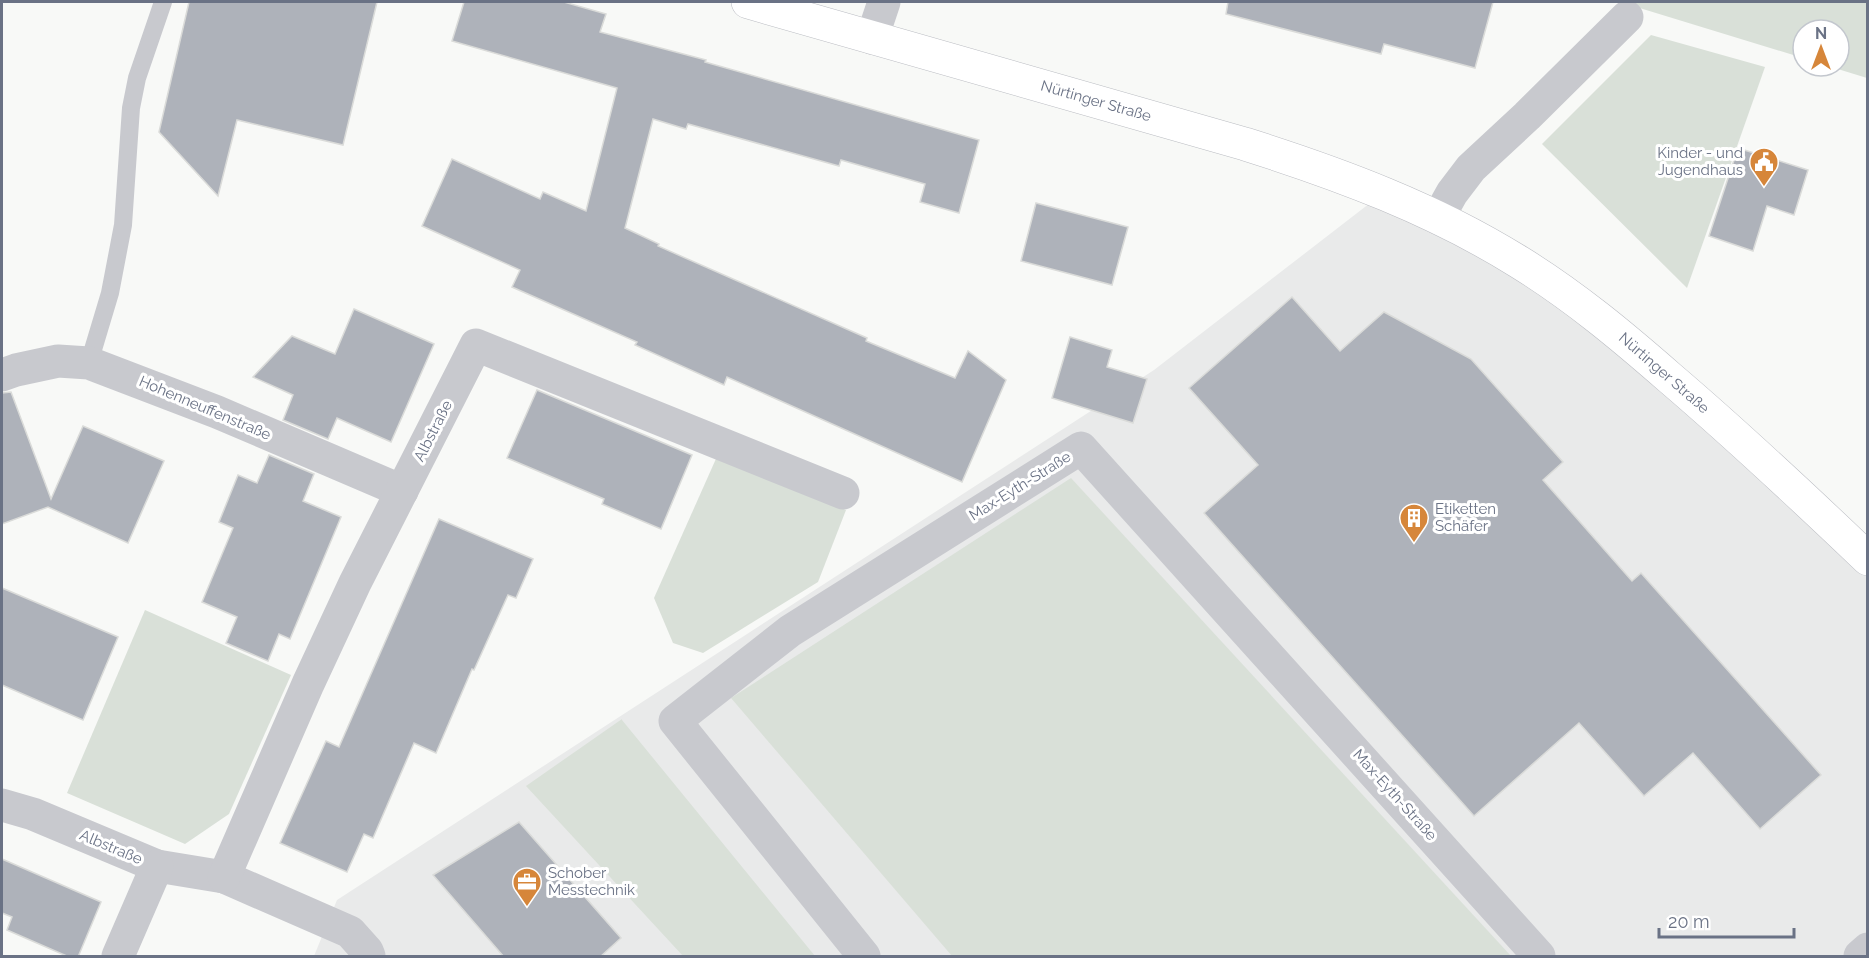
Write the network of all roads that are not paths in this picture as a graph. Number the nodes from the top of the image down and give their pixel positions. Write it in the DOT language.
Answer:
graph roads {
  1 [pos="163,2"];
  2 [pos="748,2"];
  3 [pos="884,2"];
  4 [pos="1627,17"];
  5 [pos="872,38"];
  6 [pos="1438,218"];
  7 [pos="89,363"];
  8 [pos="2,375"];
  9 [pos="402,491"];
  10 [pos="843,493"];
  11 [pos="1868,559"];
  12 [pos="2,805"];
  13 [pos="157,866"];
  14 [pos="224,877"];
  15 [pos="1868,949"];
  16 [pos="118,957"];
  17 [pos="369,957"];
  18 [pos="864,957"];
  19 [pos="1539,957"];
  20 [pos="1860,957"];
  1 -- 7 [label="lane"];
  2 -- 5 [label="main road, Nürtinger Straße"];
  3 -- 5 [label="street"];
  4 -- 6 [label="street"];
  5 -- 6 [label="main road, Nürtinger Straße"];
  6 -- 11 [label="main road, Nürtinger Straße"];
  7 -- 8 [label="street, Hohenneuffenstraße"];
  7 -- 9 [label="street, Hohenneuffenstraße"];
  9 -- 10 [label="street, Albstraße"];
  9 -- 14 [label="street, Albstraße"];
  12 -- 13 [label="street, Albstraße"];
  13 -- 14 [label="street, Albstraße"];
  13 -- 16 [label="street"];
  14 -- 17 [label="street, Albstraße"];
  15 -- 20 [label="street"];
  18 -- 19 [label="street, Max-Eyth-Straße"];
}
